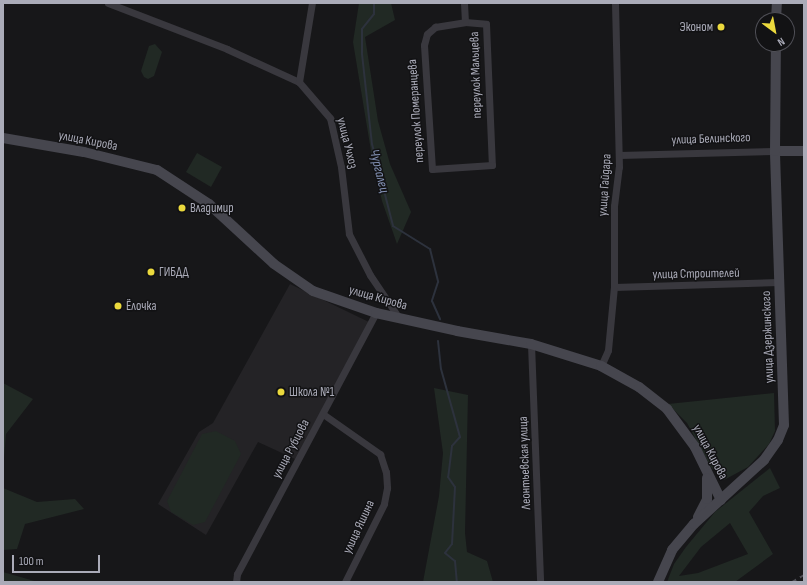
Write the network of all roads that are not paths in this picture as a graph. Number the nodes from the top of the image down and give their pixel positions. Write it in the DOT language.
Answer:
graph roads {
  1 [pos="108,3"];
  2 [pos="464,3"];
  3 [pos="615,3"];
  4 [pos="311,4"];
  5 [pos="465,22"];
  6 [pos="776,52"];
  7 [pos="299,82"];
  8 [pos="3,138"];
  9 [pos="775,150"];
  10 [pos="804,150"];
  11 [pos="619,155"];
  12 [pos="492,165"];
  13 [pos="779,282"];
  14 [pos="614,287"];
  15 [pos="376,312"];
  16 [pos="399,318"];
  17 [pos="531,344"];
  18 [pos="601,366"];
  19 [pos="323,414"];
  20 [pos="704,465"];
  21 [pos="712,481"];
  22 [pos="737,486"];
  23 [pos="721,500"];
  24 [pos="694,524"];
  25 [pos="236,582"];
  26 [pos="345,582"];
  27 [pos="540,582"];
  28 [pos="658,582"];
  1 -- 7 [label="street, улица Учхоз"];
  2 -- 5 [label="street, переулок Мальцева"];
  3 -- 11 [label="street, улица Гайдара"];
  4 -- 7 [label="street"];
  5 -- 12 [label="street, переулок Мальцева"];
  5 -- 12 [label="street, переулок Померанцева"];
  6 -- 9 [label="main road, улица Дзержинского"];
  7 -- 16 [label="street, улица Учхоз"];
  8 -- 15 [label="main road, улица Кирова"];
  9 -- 10 [label="main road, улица Белинского"];
  9 -- 11 [label="street, улица Белинского"];
  9 -- 13 [label="main road, улица Дзержинского"];
  11 -- 14 [label="street, улица Гайдара"];
  13 -- 14 [label="street, улица Строителей"];
  13 -- 22 [label="main road, улица Дзержинского"];
  14 -- 18 [label="street, улица Гайдара"];
  15 -- 16 [label="main road, улица Кирова"];
  15 -- 19 [label="street, улица Рубцова"];
  16 -- 17 [label="main road, улица Кирова"];
  17 -- 18 [label="main road, улица Кирова"];
  17 -- 27 [label="street, Леонтьевская улица"];
  18 -- 20 [label="main road, улица Кирова"];
  19 -- 25 [label="street, улица Рубцова"];
  19 -- 26 [label="street, улица Яшина"];
  20 -- 21 [label="main road, улица Кирова"];
  20 -- 24 [label="main road"];
  21 -- 22 [label="main road"];
  21 -- 23 [label="main road, улица Кирова"];
  22 -- 23 [label="main road, улица Дзержинского"];
  23 -- 24 [label="main road, улица Дзержинского"];
  24 -- 28 [label="main road, улица Дзержинского"];
}
